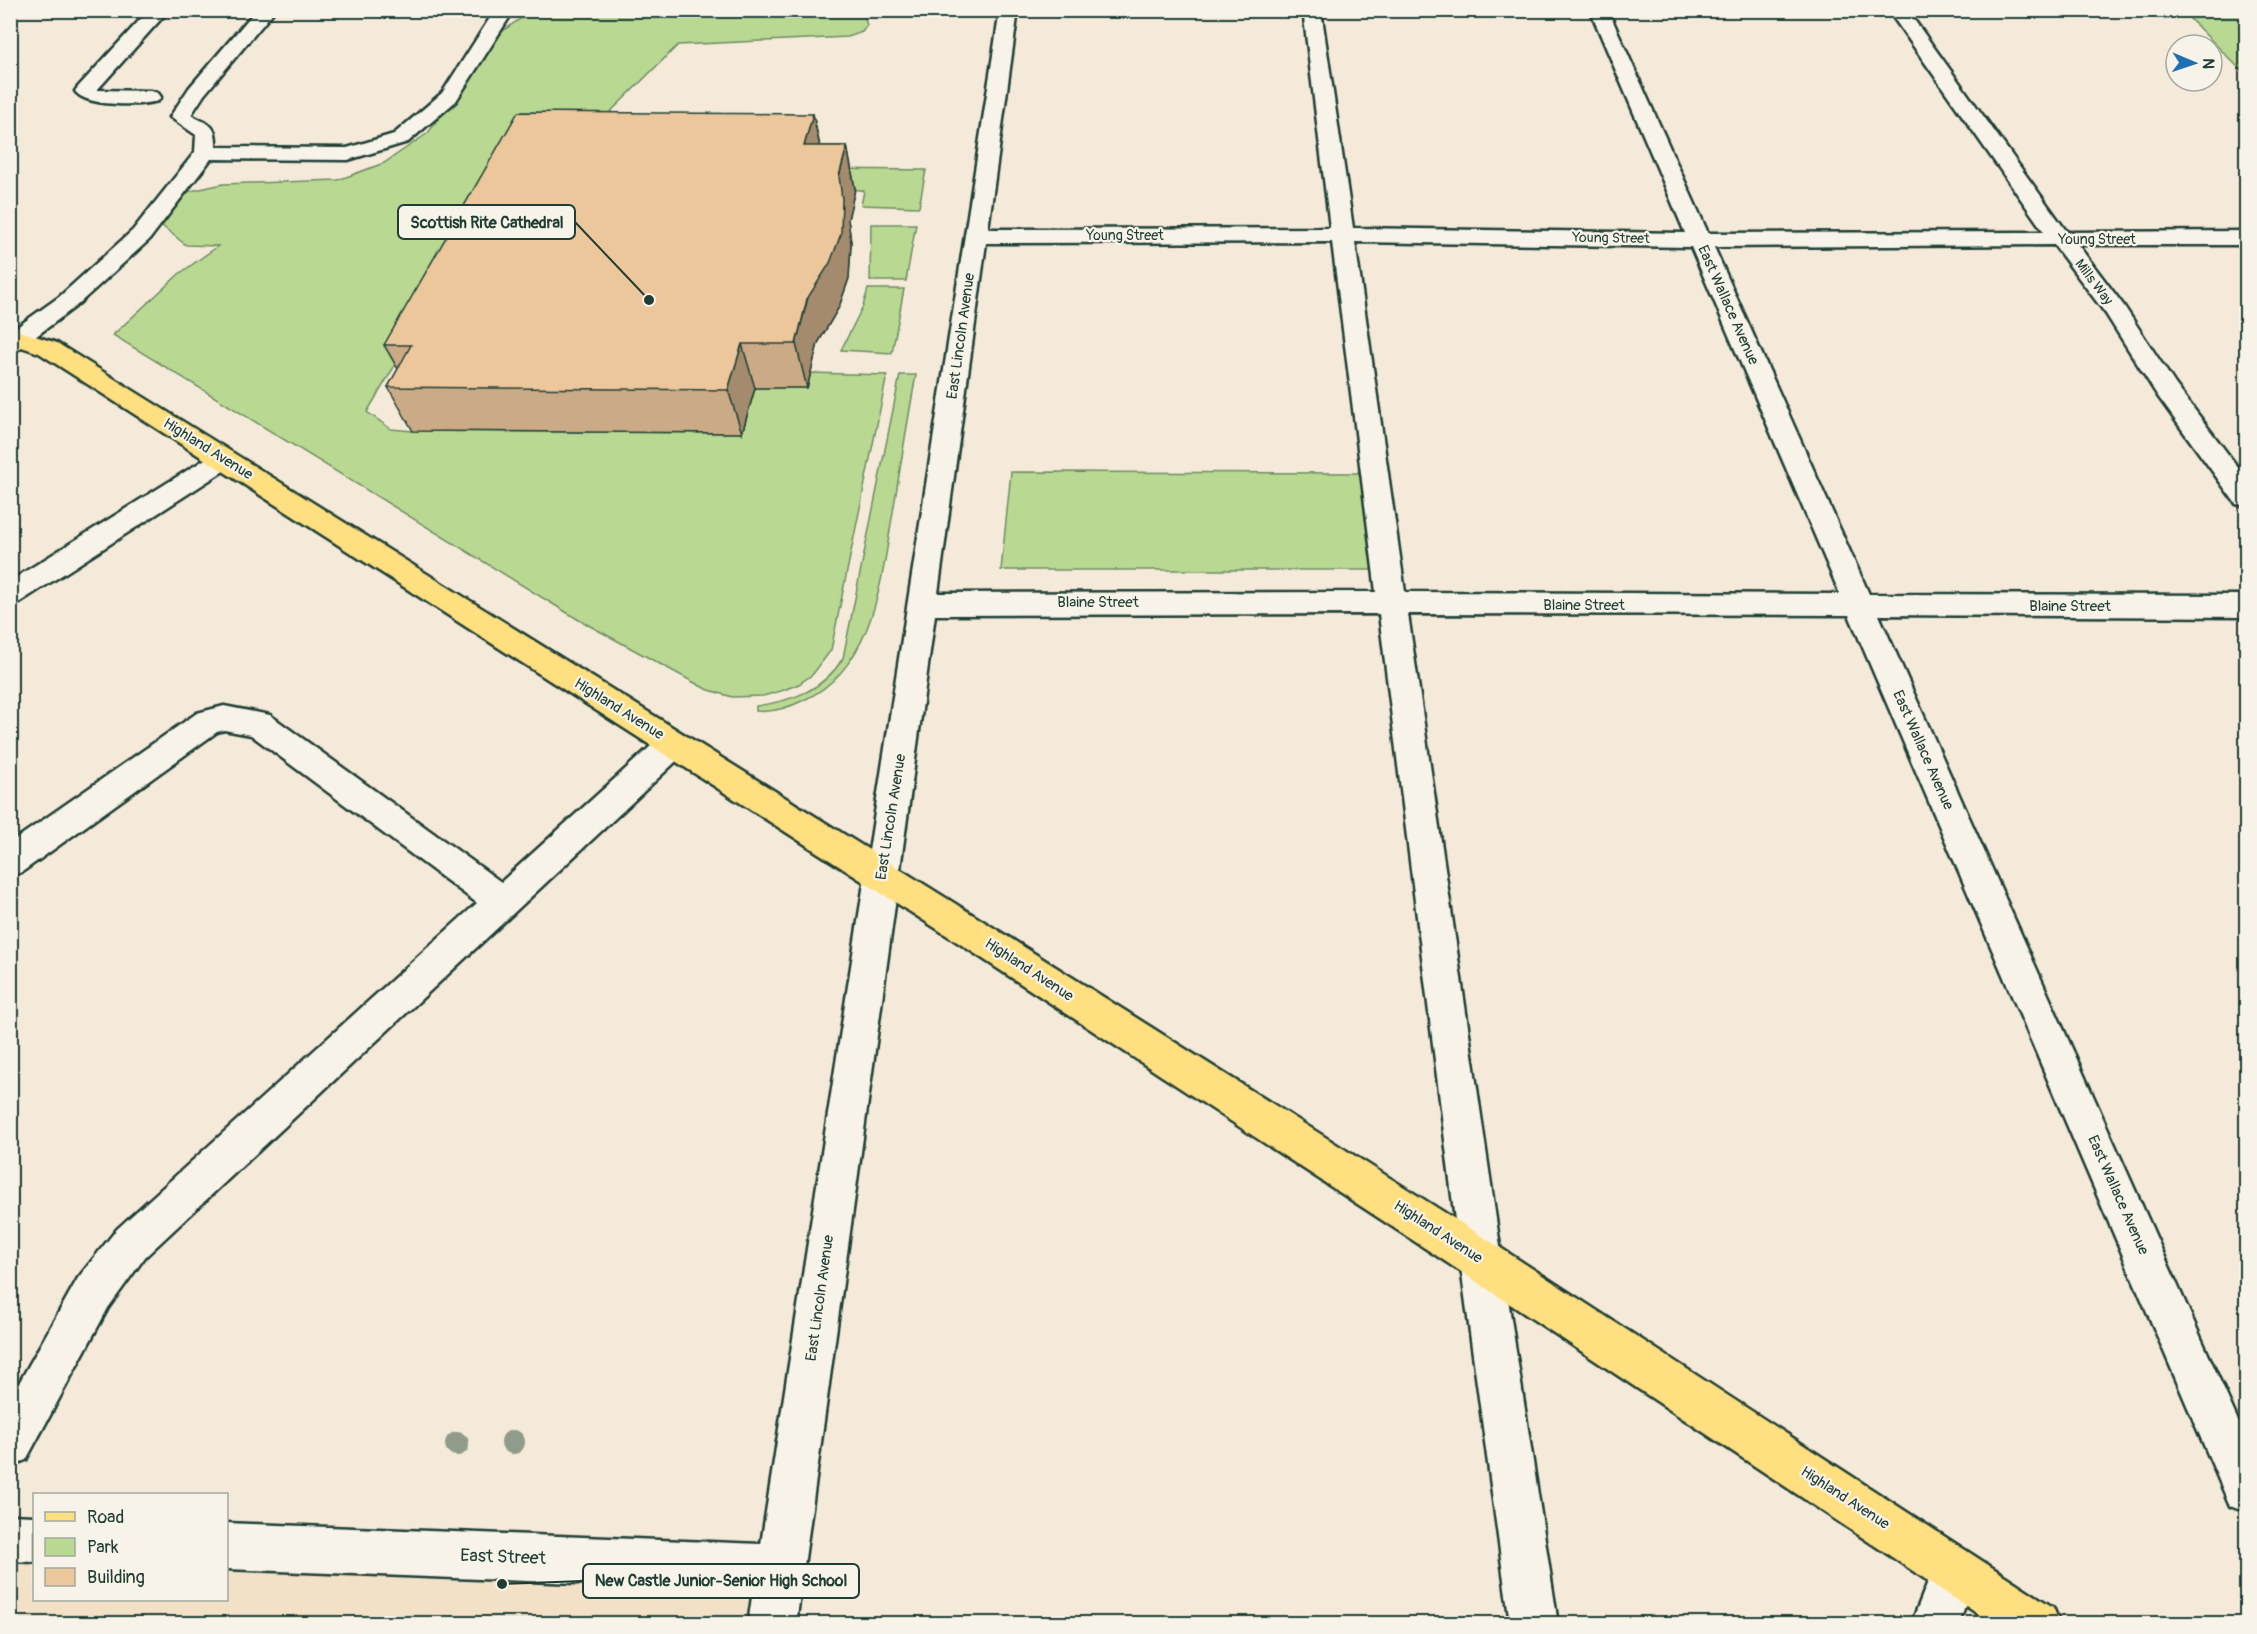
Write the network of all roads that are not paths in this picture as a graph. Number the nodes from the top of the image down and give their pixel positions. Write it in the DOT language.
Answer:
graph roads {
  1 [pos="159,10"];
  2 [pos="266,10"];
  3 [pos="505,10"];
  4 [pos="1009,10"];
  5 [pos="1312,10"];
  6 [pos="1599,10"];
  7 [pos="1897,10"];
  8 [pos="151,97"];
  9 [pos="205,153"];
  10 [pos="1344,235"];
  11 [pos="976,236"];
  12 [pos="2247,238"];
  13 [pos="2063,239"];
  14 [pos="1700,240"];
  15 [pos="13,339"];
  16 [pos="224,459"];
  17 [pos="2247,497"];
  18 [pos="10,595"];
  19 [pos="922,604"];
  20 [pos="1394,604"];
  21 [pos="1860,606"];
  22 [pos="2247,606"];
  23 [pos="674,744"];
  24 [pos="10,862"];
  25 [pos="882,875"];
  26 [pos="502,902"];
  27 [pos="1481,1260"];
  28 [pos="10,1444"];
  29 [pos="2247,1490"];
  30 [pos="10,1538"];
  31 [pos="33,1539"];
  32 [pos="228,1546"];
  33 [pos="780,1568"];
  34 [pos="1955,1570"];
  35 [pos="772,1623"];
  36 [pos="1534,1623"];
  37 [pos="1935,1623"];
  38 [pos="2036,1623"];
  1 -- 8 [label="street"];
  2 -- 9 [label="street"];
  3 -- 9 [label="street"];
  4 -- 11 [label="street, East Lincoln Avenue"];
  5 -- 10 [label="street"];
  6 -- 14 [label="street, East Wallace Avenue"];
  7 -- 13 [label="street, Mills Way"];
  9 -- 15 [label="street"];
  10 -- 11 [label="street, Young Street"];
  10 -- 14 [label="street, Young Street"];
  10 -- 20 [label="street"];
  11 -- 19 [label="street, East Lincoln Avenue"];
  12 -- 13 [label="street, Young Street"];
  13 -- 14 [label="street, Young Street"];
  13 -- 17 [label="street, Mills Way"];
  14 -- 21 [label="street, East Wallace Avenue"];
  15 -- 16 [label="main road, Highland Avenue"];
  16 -- 18 [label="street"];
  16 -- 23 [label="main road, Highland Avenue"];
  19 -- 20 [label="street, Blaine Street"];
  19 -- 25 [label="street, East Lincoln Avenue"];
  20 -- 21 [label="street, Blaine Street"];
  20 -- 27 [label="street"];
  21 -- 22 [label="street, Blaine Street"];
  21 -- 29 [label="street, East Wallace Avenue"];
  23 -- 25 [label="main road, Highland Avenue"];
  23 -- 26 [label="street"];
  24 -- 26 [label="street"];
  25 -- 27 [label="main road, Highland Avenue"];
  25 -- 33 [label="street, East Lincoln Avenue"];
  26 -- 28 [label="street"];
  27 -- 34 [label="main road, Highland Avenue"];
  27 -- 36 [label="street"];
  30 -- 31 [label="street"];
  32 -- 33 [label="street, East Street"];
  33 -- 35 [label="street, East Lincoln Avenue"];
  34 -- 37 [label="street"];
  34 -- 38 [label="main road, Highland Avenue"];
}
